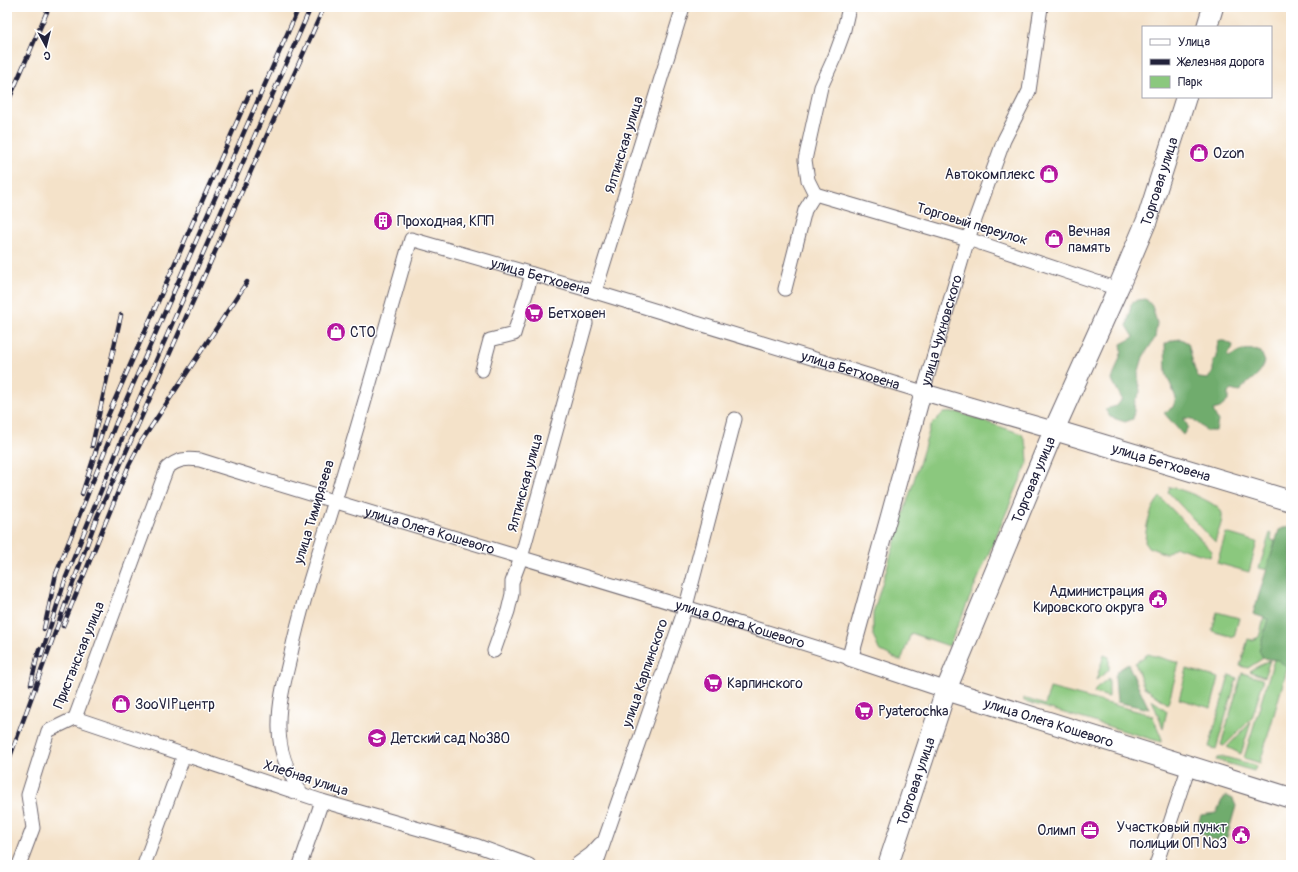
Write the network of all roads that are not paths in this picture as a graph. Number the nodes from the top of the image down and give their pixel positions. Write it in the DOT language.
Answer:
graph roads {
  1 [pos="683,7"];
  2 [pos="849,7"];
  3 [pos="1041,7"];
  4 [pos="1214,7"];
  5 [pos="1207,26"];
  6 [pos="1186,98"];
  7 [pos="815,194"];
  8 [pos="411,239"];
  9 [pos="968,239"];
  10 [pos="532,274"];
  11 [pos="785,289"];
  12 [pos="1118,289"];
  13 [pos="595,292"];
  14 [pos="586,323"];
  15 [pos="482,370"];
  16 [pos="923,392"];
  17 [pos="735,419"];
  18 [pos="1054,430"];
  19 [pos="187,458"];
  20 [pos="1291,501"];
  21 [pos="334,502"];
  22 [pos="521,558"];
  23 [pos="686,606"];
  24 [pos="494,651"];
  25 [pos="850,658"];
  26 [pos="946,690"];
  27 [pos="74,718"];
  28 [pos="184,755"];
  29 [pos="1189,766"];
  30 [pos="302,794"];
  31 [pos="1291,798"];
  32 [pos="322,801"];
  33 [pos="604,839"];
  34 [pos="19,865"];
  35 [pos="144,865"];
  36 [pos="300,865"];
  37 [pos="529,865"];
  38 [pos="576,865"];
  39 [pos="596,865"];
  40 [pos="888,865"];
  41 [pos="1156,865"];
  1 -- 13 [label="street, Ялтинская улица"];
  2 -- 7 [label="street"];
  3 -- 9 [label="street, улица Чухновского"];
  4 -- 5 [label="main road"];
  6 -- 12 [label="main road, Торговая улица"];
  7 -- 9 [label="street, Торговый переулок"];
  7 -- 11 [label="street"];
  8 -- 10 [label="street, улица Бетховена"];
  8 -- 21 [label="street, улица Тимирязева"];
  9 -- 12 [label="street, Торговый переулок"];
  9 -- 16 [label="street, улица Чухновского"];
  10 -- 13 [label="street, улица Бетховена"];
  10 -- 15 [label="street"];
  12 -- 18 [label="main road, Торговая улица"];
  13 -- 16 [label="street, улица Бетховена"];
  14 -- 22 [label="street, Ялтинская улица"];
  16 -- 18 [label="street, улица Бетховена"];
  16 -- 25 [label="street, улица Чухновского"];
  17 -- 23 [label="street, улица Карпинского"];
  18 -- 20 [label="main road, улица Бетховена"];
  18 -- 26 [label="main road, Торговая улица"];
  19 -- 21 [label="street, улица Олега Кошевого"];
  19 -- 27 [label="street, Пристанская улица"];
  21 -- 22 [label="street, улица Олега Кошевого"];
  21 -- 30 [label="street, улица Тимирязева"];
  22 -- 23 [label="street, улица Олега Кошевого"];
  22 -- 24 [label="street, Ялтинская улица"];
  23 -- 25 [label="street, улица Олега Кошевого"];
  23 -- 33 [label="street, улица Карпинского"];
  25 -- 26 [label="street, улица Олега Кошевого"];
  26 -- 29 [label="main road, улица Олега Кошевого"];
  26 -- 40 [label="main road, Торговая улица"];
  27 -- 28 [label="street, Хлебная улица"];
  27 -- 34 [label="street, Пристанская улица"];
  28 -- 30 [label="street, Хлебная улица"];
  28 -- 35 [label="street"];
  29 -- 31 [label="main road, улица Олега Кошевого"];
  29 -- 41 [label="street"];
  30 -- 32 [label="street, Хлебная улица"];
  32 -- 36 [label="street"];
  32 -- 37 [label="street, Хлебная улица"];
  33 -- 38 [label="street"];
  33 -- 39 [label="street, улица Карпинского"];
}
